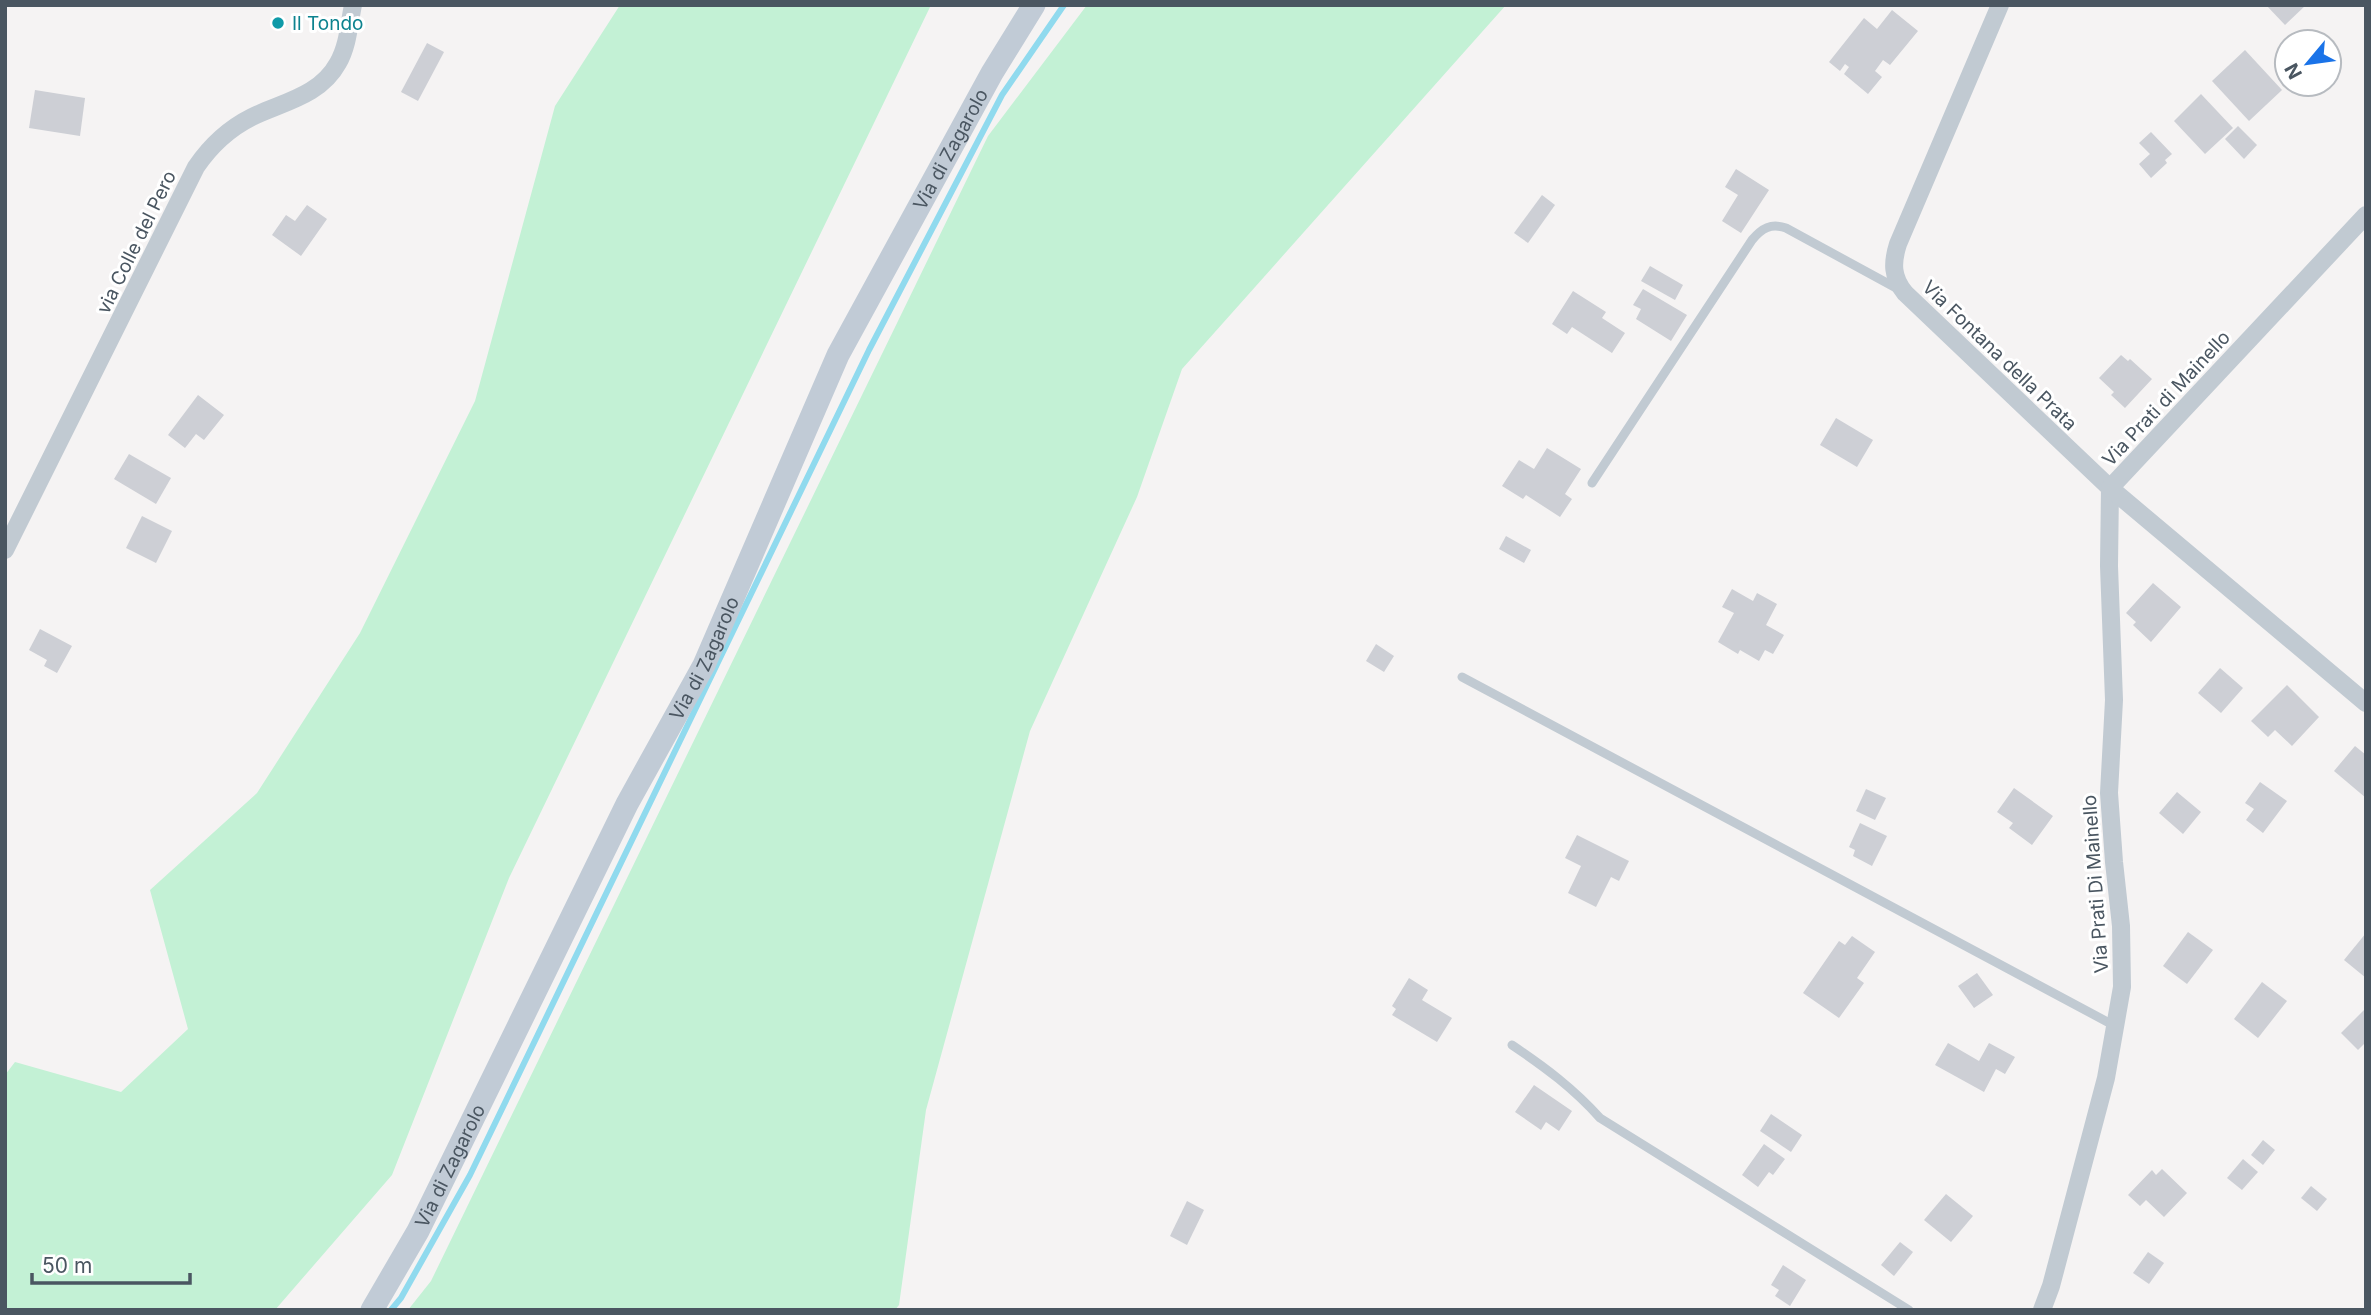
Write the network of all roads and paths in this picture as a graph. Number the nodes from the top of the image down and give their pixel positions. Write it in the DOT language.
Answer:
graph roads {
  1 [pos="353,5"];
  2 [pos="1034,5"];
  3 [pos="2000,5"];
  4 [pos="2366,215"];
  5 [pos="1905,293"];
  6 [pos="1592,483"];
  7 [pos="2110,488"];
  8 [pos="5,550"];
  9 [pos="1462,677"];
  10 [pos="2366,703"];
  11 [pos="2115,1026"];
  12 [pos="1512,1045"];
  13 [pos="372,1310"];
  14 [pos="1909,1310"];
  15 [pos="2042,1310"];
  1 -- 8 [label="street, via Colle del Pero"];
  2 -- 13 [label="main road, Via di Zagarolo"];
  3 -- 5 [label="street, Via Fontana della Prata"];
  4 -- 7 [label="street, Via Prati di Mainello"];
  5 -- 6 [label="lane"];
  5 -- 7 [label="street, Via Fontana della Prata"];
  7 -- 10 [label="street, Via Prati di Mainello"];
  7 -- 11 [label="street, Via Prati Di Mainello"];
  9 -- 11 [label="lane"];
  11 -- 15 [label="street, Via Prati Di Mainello"];
  12 -- 14 [label="lane"];
}
